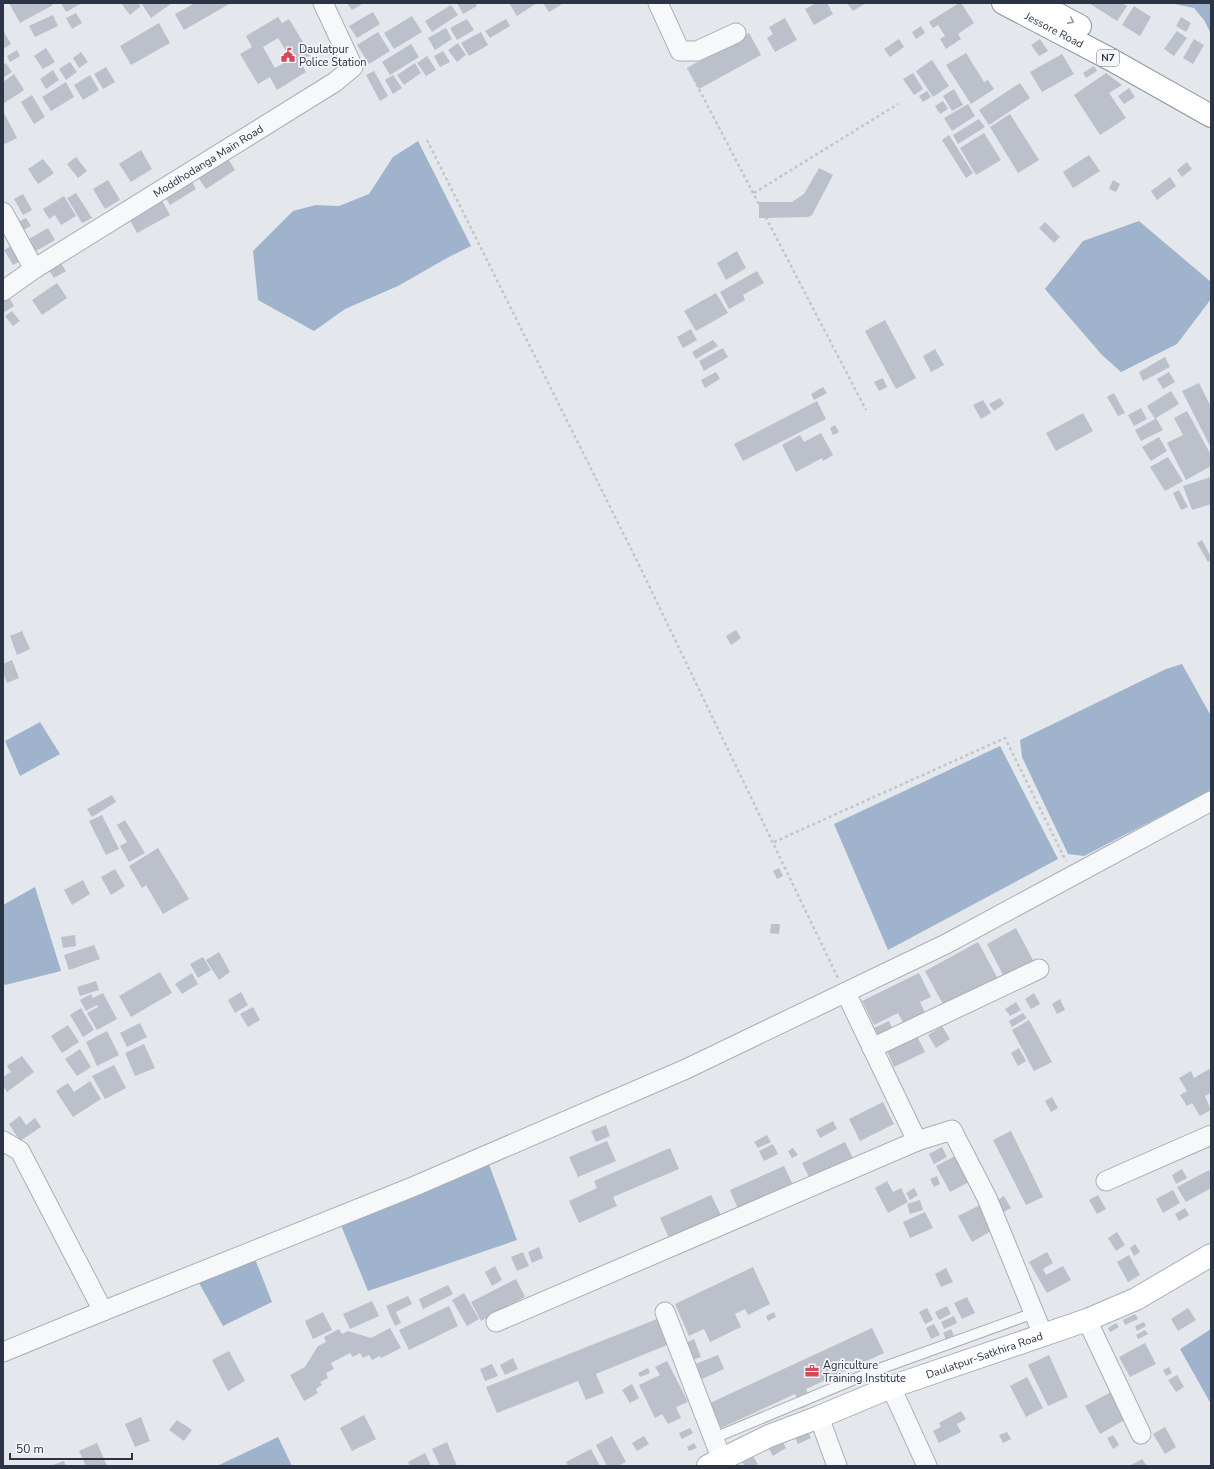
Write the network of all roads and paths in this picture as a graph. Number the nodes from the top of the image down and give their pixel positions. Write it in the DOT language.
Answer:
graph roads {
  1 [pos="323,3"];
  2 [pos="658,3"];
  3 [pos="1003,3"];
  4 [pos="1037,3"];
  5 [pos="736,33"];
  6 [pos="680,51"];
  7 [pos="1211,100"];
  8 [pos="898,104"];
  9 [pos="1211,116"];
  10 [pos="427,140"];
  11 [pos="754,193"];
  12 [pos="3,212"];
  13 [pos="34,269"];
  14 [pos="3,291"];
  15 [pos="866,410"];
  16 [pos="1211,801"];
  17 [pos="774,842"];
  18 [pos="1073,875"];
  19 [pos="1040,969"];
  20 [pos="846,993"];
  21 [pos="872,1048"];
  22 [pos="1211,1136"];
  23 [pos="3,1141"];
  24 [pos="917,1141"];
  25 [pos="1106,1181"];
  26 [pos="1211,1255"];
  27 [pos="102,1311"];
  28 [pos="665,1312"];
  29 [pos="1034,1313"];
  30 [pos="1087,1320"];
  31 [pos="496,1322"];
  32 [pos="1043,1335"];
  33 [pos="3,1352"];
  34 [pos="891,1387"];
  35 [pos="819,1417"];
  36 [pos="1141,1434"];
  37 [pos="714,1438"];
  38 [pos="715,1463"];
  39 [pos="837,1466"];
  40 [pos="927,1466"];
  1 -- 13 [label="street, Moddhodanga Main Road"];
  2 -- 6 [label="street"];
  3 -- 9 [label="main road, Jessore Road / N7"];
  4 -- 7 [label="main road, Jessore Road / N7, one-way"];
  5 -- 6 [label="street"];
  6 -- 11 [label="path"];
  8 -- 11 [label="path"];
  10 -- 17 [label="path"];
  11 -- 15 [label="path"];
  12 -- 13 [label="street"];
  13 -- 14 [label="street, Moddhodanga Main Road"];
  16 -- 18 [label="street"];
  17 -- 18 [label="path"];
  17 -- 20 [label="path"];
  18 -- 20 [label="street"];
  19 -- 21 [label="street"];
  20 -- 21 [label="street"];
  20 -- 27 [label="street"];
  21 -- 24 [label="street"];
  22 -- 25 [label="street"];
  23 -- 27 [label="street"];
  24 -- 29 [label="street"];
  24 -- 31 [label="street"];
  26 -- 30 [label="main road, Daulatpur-Satkhira Road"];
  27 -- 33 [label="street"];
  28 -- 37 [label="street"];
  29 -- 32 [label="street"];
  29 -- 37 [label="lane"];
  30 -- 32 [label="main road, Daulatpur-Satkhira Road"];
  30 -- 36 [label="street"];
  32 -- 34 [label="main road, Daulatpur-Satkhira Road"];
  34 -- 35 [label="main road, Daulatpur-Satkhira Road"];
  34 -- 40 [label="street"];
  35 -- 38 [label="main road, Daulatpur-Satkhira Road"];
  35 -- 39 [label="street"];
  37 -- 38 [label="street"];
}
